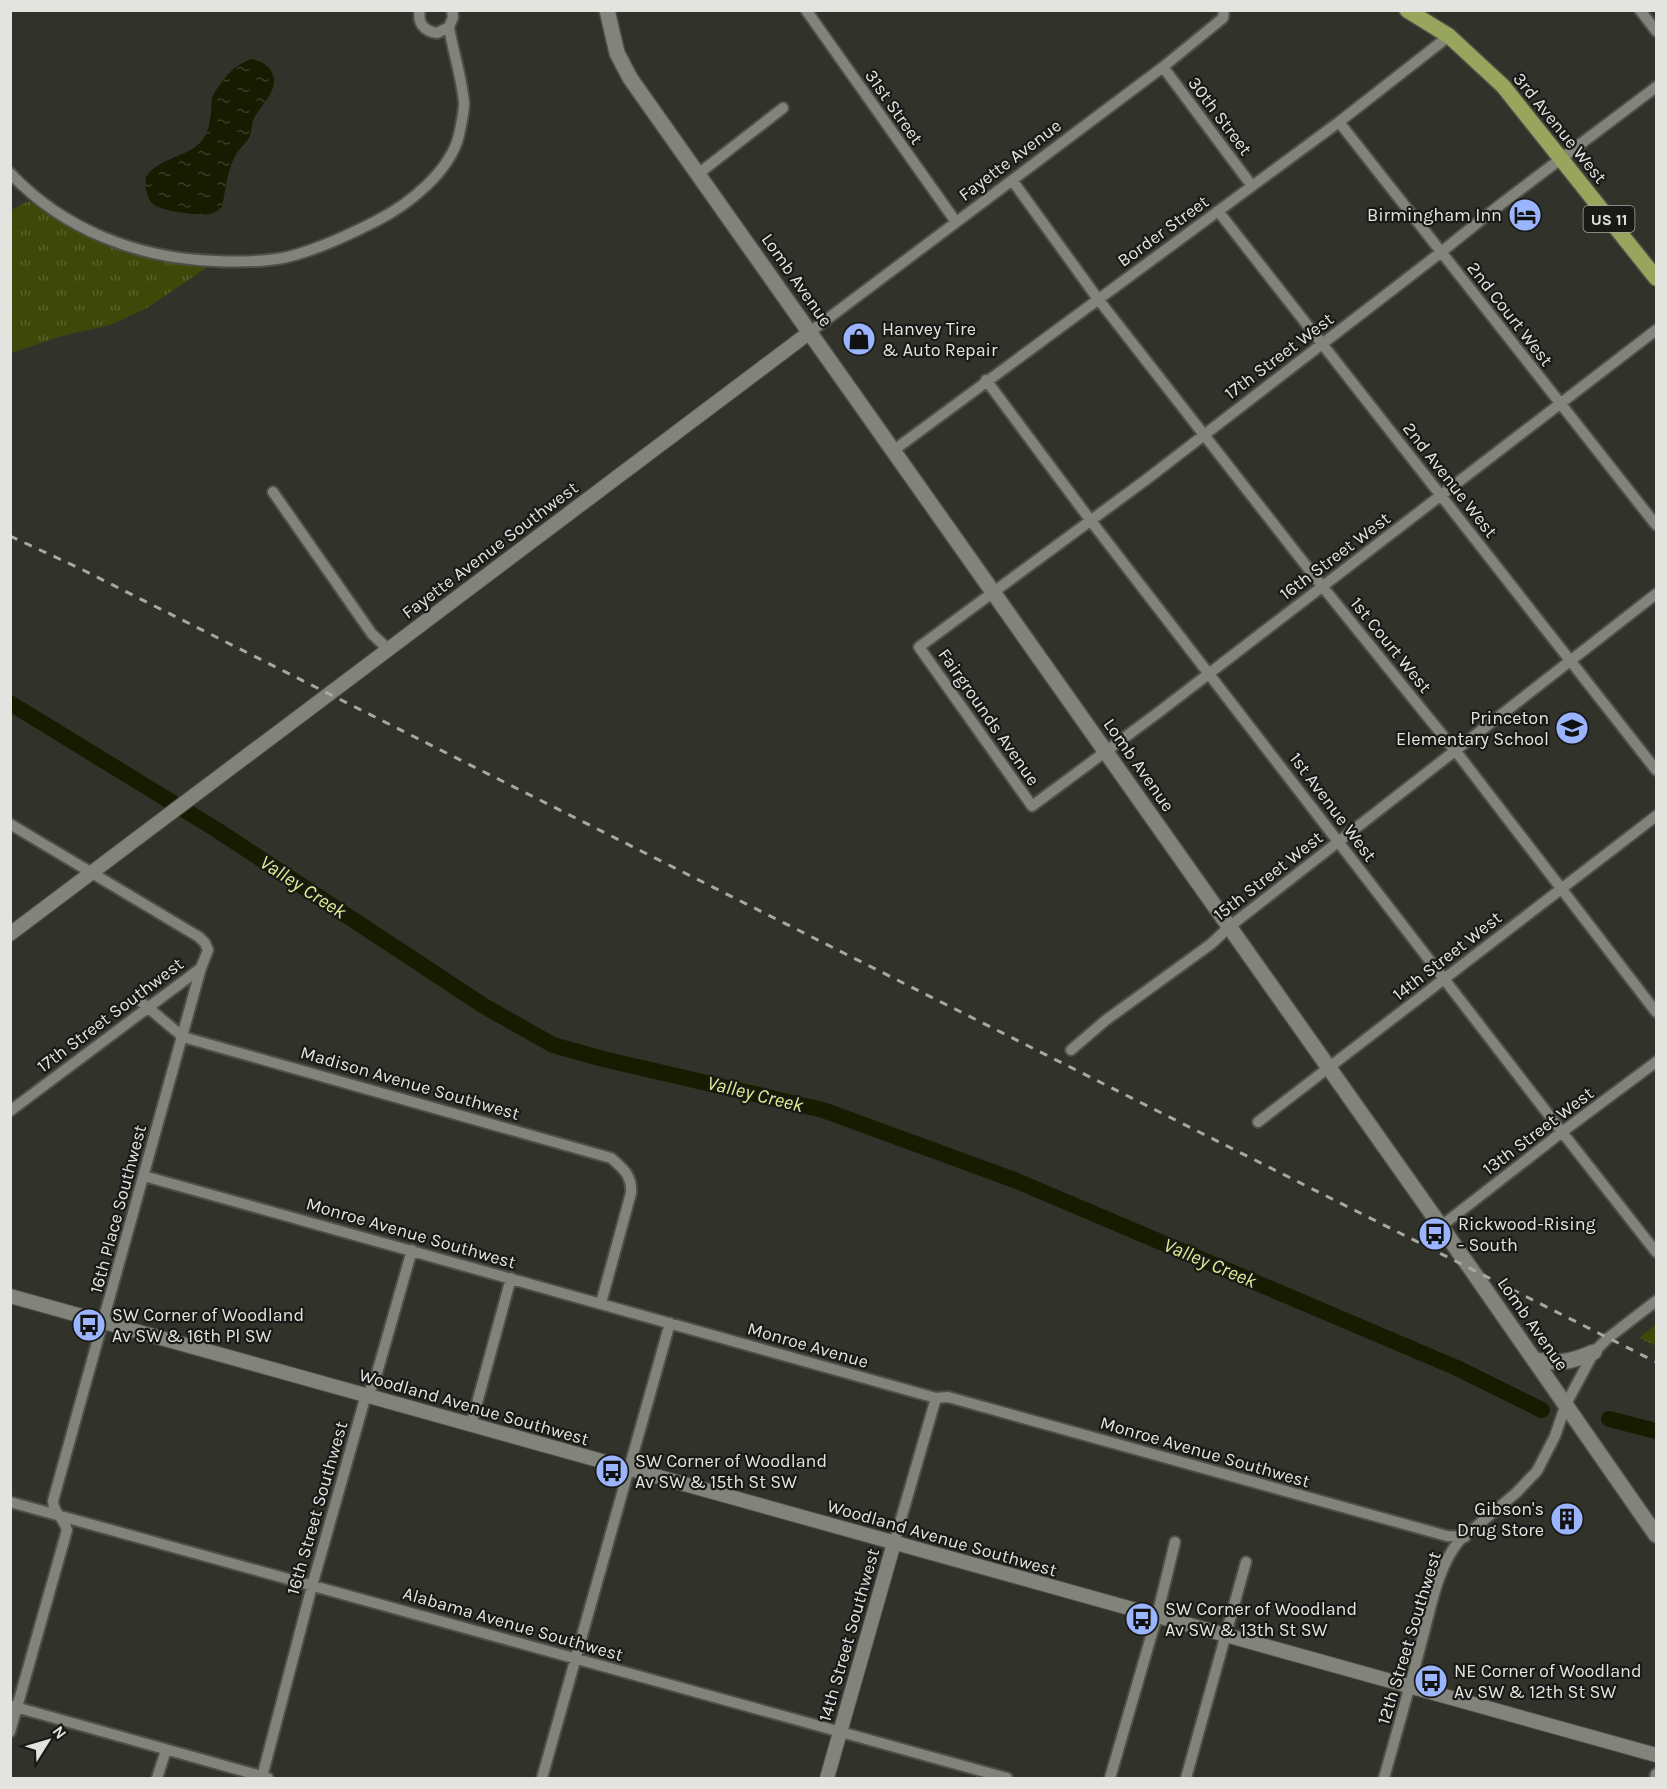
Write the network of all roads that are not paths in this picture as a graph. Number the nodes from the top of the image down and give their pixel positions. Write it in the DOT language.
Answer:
graph roads {
  1 [pos="420,10"];
  2 [pos="607,10"];
  3 [pos="806,10"];
  4 [pos="1224,10"];
  5 [pos="1407,10"];
  6 [pos="1640,10"];
  7 [pos="453,16"];
  8 [pos="1656,31"];
  9 [pos="436,33"];
  10 [pos="1449,36"];
  11 [pos="1163,66"];
  12 [pos="457,67"];
  13 [pos="1656,87"];
  14 [pos="783,108"];
  15 [pos="1339,122"];
  16 [pos="1562,160"];
  17 [pos="10,173"];
  18 [pos="698,174"];
  19 [pos="1011,180"];
  20 [pos="1252,186"];
  21 [pos="1218,211"];
  22 [pos="956,222"];
  23 [pos="1440,253"];
  24 [pos="1656,278"];
  25 [pos="1098,299"];
  26 [pos="1656,330"];
  27 [pos="810,332"];
  28 [pos="1322,344"];
  29 [pos="986,380"];
  30 [pos="1561,405"];
  31 [pos="1204,434"];
  32 [pos="894,450"];
  33 [pos="273,492"];
  34 [pos="1442,496"];
  35 [pos="1091,521"];
  36 [pos="1656,525"];
  37 [pos="1322,586"];
  38 [pos="994,592"];
  39 [pos="1656,594"];
  40 [pos="919,647"];
  41 [pos="388,649"];
  42 [pos="1572,660"];
  43 [pos="1209,672"];
  44 [pos="1455,751"];
  45 [pos="1106,752"];
  46 [pos="1656,770"];
  47 [pos="1032,806"];
  48 [pos="1656,816"];
  49 [pos="10,824"];
  50 [pos="1339,841"];
  51 [pos="91,872"];
  52 [pos="1562,889"];
  53 [pos="1229,927"];
  54 [pos="10,934"];
  55 [pos="201,968"];
  56 [pos="1444,979"];
  57 [pos="139,1000"];
  58 [pos="147,1009"];
  59 [pos="1656,1012"];
  60 [pos="183,1036"];
  61 [pos="1071,1050"];
  62 [pos="1656,1062"];
  63 [pos="1329,1069"];
  64 [pos="10,1111"];
  65 [pos="1258,1122"];
  66 [pos="1562,1132"];
  67 [pos="144,1176"];
  68 [pos="1440,1227"];
  69 [pos="412,1250"];
  70 [pos="1656,1252"];
  71 [pos="511,1278"];
  72 [pos="10,1296"];
  73 [pos="1656,1301"];
  74 [pos="601,1303"];
  75 [pos="104,1323"];
  76 [pos="670,1323"];
  77 [pos="1594,1352"];
  78 [pos="1534,1360"];
  79 [pos="369,1396"];
  80 [pos="936,1398"];
  81 [pos="1566,1404"];
  82 [pos="471,1425"];
  83 [pos="629,1469"];
  84 [pos="10,1502"];
  85 [pos="58,1516"];
  86 [pos="1656,1535"];
  87 [pos="1465,1537"];
  88 [pos="1175,1542"];
  89 [pos="894,1543"];
  90 [pos="1246,1562"];
  91 [pos="312,1586"];
  92 [pos="1157,1616"];
  93 [pos="1225,1634"];
  94 [pos="575,1659"];
  95 [pos="1410,1686"];
  96 [pos="14,1707"];
  97 [pos="10,1732"];
  98 [pos="840,1733"];
  99 [pos="166,1750"];
  100 [pos="1656,1755"];
  101 [pos="265,1778"];
  102 [pos="158,1779"];
  103 [pos="542,1779"];
  104 [pos="827,1779"];
  105 [pos="1007,1779"];
  106 [pos="1110,1779"];
  107 [pos="1186,1779"];
  108 [pos="1384,1779"];
  1 -- 9 [label="street"];
  2 -- 18 [label="main road, Lomb Avenue"];
  3 -- 22 [label="street, 31st Street"];
  4 -- 11 [label="street, Fayette Avenue"];
  5 -- 10 [label="main road, US 11"];
  6 -- 8 [label="street"];
  7 -- 9 [label="street"];
  7 -- 12 [label="street"];
  9 -- 12 [label="street"];
  10 -- 15 [label="street, Border Street"];
  10 -- 16 [label="main road, 3rd Avenue West / US 11"];
  11 -- 19 [label="street, Fayette Avenue"];
  11 -- 20 [label="street, 30th Street"];
  12 -- 17 [label="street"];
  13 -- 16 [label="street, 17th Street West"];
  14 -- 18 [label="street"];
  15 -- 20 [label="street, Border Street"];
  15 -- 23 [label="street, 2nd Court West"];
  16 -- 23 [label="street, 17th Street West"];
  16 -- 24 [label="main road, 3rd Avenue West / US 11"];
  18 -- 27 [label="main road, Lomb Avenue"];
  19 -- 22 [label="street, Fayette Avenue"];
  19 -- 25 [label="street"];
  20 -- 21 [label="street, Border Street"];
  21 -- 25 [label="street, Border Street"];
  21 -- 28 [label="street, 2nd Avenue West"];
  22 -- 27 [label="street, Fayette Avenue"];
  23 -- 28 [label="street, 17th Street West"];
  23 -- 30 [label="street, 2nd Court West"];
  25 -- 29 [label="street, Border Street"];
  25 -- 31 [label="street, 1st Court West"];
  26 -- 30 [label="street, 16th Street West"];
  27 -- 32 [label="main road, Lomb Avenue"];
  27 -- 41 [label="street, Fayette Avenue Southwest"];
  28 -- 31 [label="street, 17th Street West"];
  28 -- 34 [label="street, 2nd Avenue West"];
  29 -- 32 [label="street, Border Street"];
  29 -- 35 [label="street, 1st Avenue West"];
  30 -- 34 [label="street, 16th Street West"];
  30 -- 36 [label="street, 2nd Court West"];
  31 -- 35 [label="street, 17th Street West"];
  31 -- 37 [label="street, 1st Court West"];
  32 -- 38 [label="main road, Lomb Avenue"];
  33 -- 41 [label="street"];
  34 -- 37 [label="street, 16th Street West"];
  34 -- 42 [label="street, 2nd Avenue West"];
  35 -- 38 [label="street, 17th Street West"];
  35 -- 43 [label="street, 1st Avenue West"];
  37 -- 43 [label="street, 16th Street West"];
  37 -- 44 [label="street, 1st Court West"];
  38 -- 40 [label="street, 17th Street West"];
  38 -- 45 [label="main road, Lomb Avenue"];
  39 -- 42 [label="street, 15th Street West"];
  40 -- 47 [label="street, Fairgrounds Avenue"];
  41 -- 51 [label="street, Fayette Avenue Southwest"];
  42 -- 44 [label="street, 15th Street West"];
  42 -- 46 [label="street, 2nd Avenue West"];
  43 -- 45 [label="street, 16th Street West"];
  43 -- 50 [label="street, 1st Avenue West"];
  44 -- 50 [label="street, 15th Street West"];
  44 -- 52 [label="street, 1st Court West"];
  45 -- 47 [label="street, 16th Street West"];
  45 -- 53 [label="main road, Lomb Avenue"];
  48 -- 52 [label="street, 14th Street West"];
  49 -- 51 [label="street"];
  50 -- 53 [label="street, 15th Street West"];
  50 -- 56 [label="street, 1st Avenue West"];
  51 -- 54 [label="street, Fayette Avenue Southwest"];
  51 -- 55 [label="street"];
  52 -- 56 [label="street, 14th Street West"];
  52 -- 59 [label="street, 1st Court West"];
  53 -- 61 [label="street, 15th Street West"];
  53 -- 63 [label="main road, Lomb Avenue"];
  55 -- 58 [label="street, 17th Street Southwest"];
  55 -- 60 [label="street, 16th Place Southwest"];
  56 -- 63 [label="street, 14th Street West"];
  56 -- 66 [label="street, 1st Avenue West"];
  57 -- 58 [label="street"];
  58 -- 60 [label="street"];
  58 -- 64 [label="street, 17th Street Southwest"];
  60 -- 67 [label="street, 16th Place Southwest"];
  60 -- 74 [label="street, Madison Avenue Southwest"];
  62 -- 66 [label="street, 13th Street West"];
  63 -- 65 [label="street, 14th Street West"];
  63 -- 68 [label="main road, Lomb Avenue"];
  66 -- 68 [label="street, 13th Street West"];
  66 -- 70 [label="street, 1st Avenue West"];
  67 -- 69 [label="street, Monroe Avenue Southwest"];
  67 -- 75 [label="street, 16th Place Southwest"];
  68 -- 78 [label="main road, Lomb Avenue"];
  69 -- 71 [label="street, Monroe Avenue Southwest"];
  69 -- 79 [label="street, 16th Street Southwest"];
  71 -- 74 [label="street, Monroe Avenue Southwest"];
  71 -- 82 [label="street"];
  72 -- 75 [label="street, Woodland Avenue Southwest"];
  73 -- 77 [label="street, 12th Street Southwest"];
  74 -- 76 [label="street, Monroe Avenue Southwest"];
  75 -- 79 [label="street, Woodland Avenue Southwest"];
  75 -- 85 [label="street, 16th Place Southwest"];
  76 -- 80 [label="street, Monroe Avenue"];
  76 -- 83 [label="street"];
  77 -- 78 [label="main road"];
  77 -- 81 [label="street, 12th Street Southwest"];
  78 -- 81 [label="main road, Lomb Avenue"];
  79 -- 82 [label="street, Woodland Avenue Southwest"];
  79 -- 91 [label="street, 16th Street Southwest"];
  80 -- 87 [label="street, Monroe Avenue Southwest"];
  80 -- 89 [label="street, 14th Street Southwest"];
  81 -- 86 [label="main road, Lomb Avenue"];
  81 -- 87 [label="street, 12th Street Southwest"];
  82 -- 83 [label="street, Woodland Avenue Southwest"];
  83 -- 89 [label="street, Woodland Avenue Southwest"];
  83 -- 94 [label="street"];
  84 -- 85 [label="street, Alabama Avenue Southwest"];
  85 -- 91 [label="street, Alabama Avenue Southwest"];
  85 -- 96 [label="street, 16th Place Southwest"];
  87 -- 95 [label="street, 12th Street Southwest"];
  88 -- 92 [label="street"];
  89 -- 92 [label="street, Woodland Avenue Southwest"];
  89 -- 98 [label="street, 14th Street Southwest"];
  90 -- 93 [label="street"];
  91 -- 94 [label="street, Alabama Avenue Southwest"];
  91 -- 101 [label="street, 16th Street Southwest"];
  92 -- 93 [label="street, Woodland Avenue Southwest"];
  92 -- 106 [label="street"];
  93 -- 95 [label="street, Woodland Avenue Southwest"];
  93 -- 107 [label="street"];
  94 -- 98 [label="street, Alabama Avenue Southwest"];
  94 -- 103 [label="street"];
  95 -- 100 [label="street, Woodland Avenue Southwest"];
  95 -- 108 [label="street, 12th Street Southwest"];
  96 -- 97 [label="street, 16th Place Southwest"];
  96 -- 99 [label="street"];
  98 -- 104 [label="street, 14th Street Southwest"];
  98 -- 105 [label="street, Alabama Avenue Southwest"];
  99 -- 101 [label="street"];
  99 -- 102 [label="street"];
}
